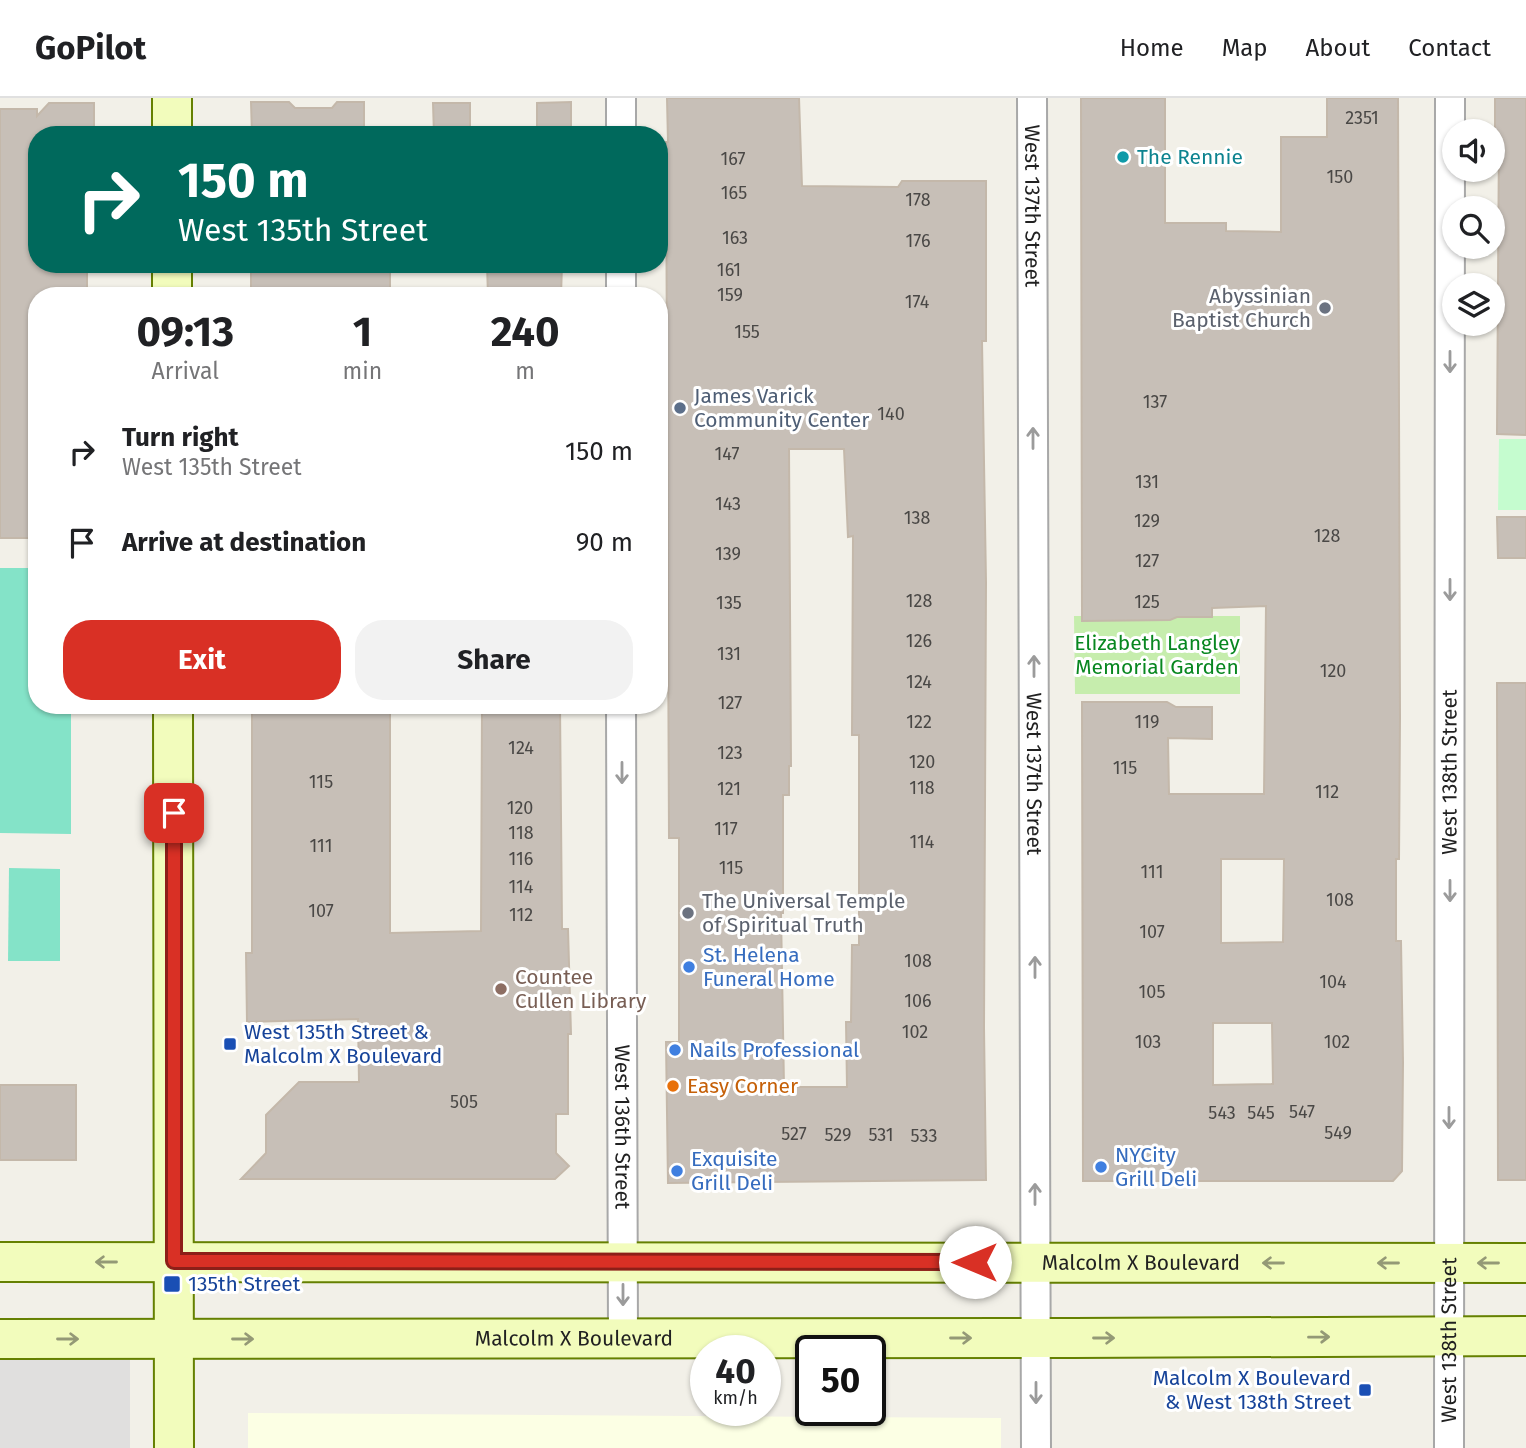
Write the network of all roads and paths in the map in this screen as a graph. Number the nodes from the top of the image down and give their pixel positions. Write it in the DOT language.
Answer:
graph roads {
  1 [pos="172,98"];
  2 [pos="621,98"];
  3 [pos="1032,98"];
  4 [pos="1450,98"];
  5 [pos="172,126"];
  6 [pos="621,126"];
  7 [pos="173,714"];
  8 [pos="621,714"];
  9 [pos="174,1261"];
  10 [pos="0,1262"];
  11 [pos="623,1262"];
  12 [pos="1035,1262"];
  13 [pos="1526,1262"];
  14 [pos="1449,1263"];
  15 [pos="1449,1336"];
  16 [pos="1526,1336"];
  17 [pos="1036,1338"];
  18 [pos="0,1339"];
  19 [pos="174,1339"];
  20 [pos="623,1339"];
  21 [pos="174,1448"];
  22 [pos="1035,1448"];
  23 [pos="1449,1448"];
  1 -- 5 [label="main road"];
  2 -- 6 [label="street"];
  12 -- 3 [label="street, West 137th Street, one-way"];
  4 -- 14 [label="street, West 138th Street, one-way"];
  7 -- 9 [label="main road"];
  8 -- 11 [label="street, West 136th Street, one-way"];
  9 -- 10 [label="main road, Malcolm X Boulevard, one-way"];
  9 -- 11 [label="main road, Malcolm X Boulevard"];
  9 -- 19 [label="main road"];
  11 -- 12 [label="main road, Malcolm X Boulevard"];
  11 -- 20 [label="street, West 136th Street, one-way"];
  14 -- 12 [label="main road, Malcolm X Boulevard, one-way"];
  12 -- 17 [label="street, West 137th Street"];
  13 -- 14 [label="main road, Malcolm X Boulevard, one-way"];
  14 -- 15 [label="street, West 138th Street"];
  15 -- 16 [label="main road, Malcolm X Boulevard"];
  17 -- 15 [label="main road, Malcolm X Boulevard, one-way"];
  15 -- 23 [label="street, West 138th Street"];
  20 -- 17 [label="main road, Malcolm X Boulevard, one-way"];
  17 -- 22 [label="street, West 137th Street, one-way"];
  18 -- 19 [label="main road, Malcolm X Boulevard, one-way"];
  19 -- 20 [label="main road, Malcolm X Boulevard, one-way"];
  19 -- 21 [label="main road"];
}
